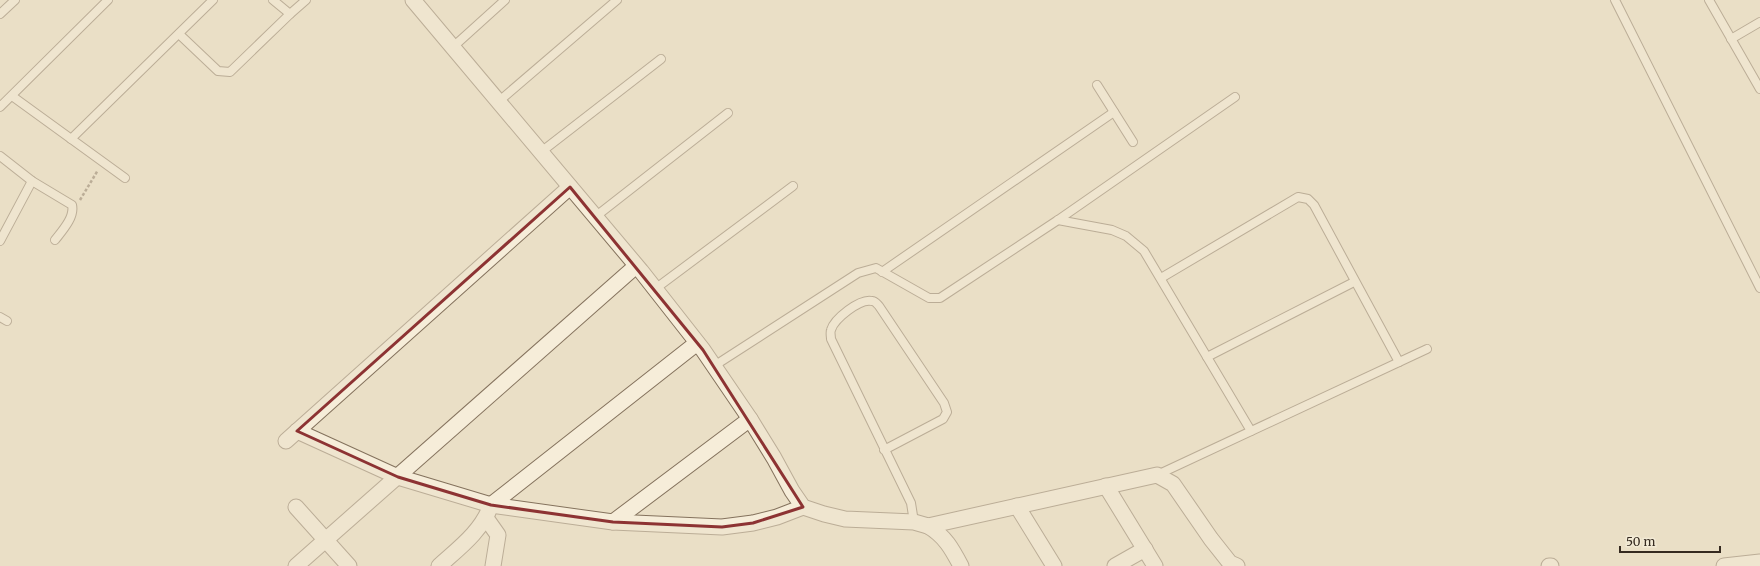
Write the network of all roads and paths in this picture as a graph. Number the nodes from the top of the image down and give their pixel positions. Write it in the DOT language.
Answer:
graph roads {
  1 [pos="15,0"];
  2 [pos="108,0"];
  3 [pos="213,0"];
  4 [pos="274,0"];
  5 [pos="306,0"];
  6 [pos="413,0"];
  7 [pos="505,0"];
  8 [pos="617,0"];
  9 [pos="1615,0"];
  10 [pos="1709,0"];
  11 [pos="0,14"];
  12 [pos="290,14"];
  13 [pos="1760,22"];
  14 [pos="179,34"];
  15 [pos="1731,39"];
  16 [pos="453,47"];
  17 [pos="661,59"];
  18 [pos="1097,85"];
  19 [pos="1760,89"];
  20 [pos="12,96"];
  21 [pos="1235,97"];
  22 [pos="498,102"];
  23 [pos="0,107"];
  24 [pos="1114,112"];
  25 [pos="728,113"];
  26 [pos="72,139"];
  27 [pos="1133,142"];
  28 [pos="541,152"];
  29 [pos="0,156"];
  30 [pos="103,162"];
  31 [pos="125,178"];
  32 [pos="32,181"];
  33 [pos="793,186"];
  34 [pos="570,187"];
  35 [pos="73,210"];
  36 [pos="596,217"];
  37 [pos="1058,220"];
  38 [pos="55,240"];
  39 [pos="0,241"];
  40 [pos="636,266"];
  41 [pos="882,272"];
  42 [pos="1161,278"];
  43 [pos="1354,282"];
  44 [pos="1760,288"];
  45 [pos="655,289"];
  46 [pos="697,343"];
  47 [pos="1427,349"];
  48 [pos="1207,357"];
  49 [pos="1399,362"];
  50 [pos="714,366"];
  51 [pos="750,419"];
  52 [pos="297,431"];
  53 [pos="1251,431"];
  54 [pos="286,441"];
  55 [pos="884,450"];
  56 [pos="1171,468"];
  57 [pos="1156,475"];
  58 [pos="398,477"];
  59 [pos="1173,484"];
  60 [pos="1106,486"];
  61 [pos="1017,506"];
  62 [pos="296,507"];
  63 [pos="803,507"];
  64 [pos="489,512"];
  65 [pos="613,522"];
  66 [pos="921,524"];
  67 [pos="326,540"];
  68 [pos="1145,549"];
  69 [pos="1760,562"];
  70 [pos="1231,565"];
  71 [pos="296,566"];
  72 [pos="349,566"];
  73 [pos="439,566"];
  74 [pos="494,566"];
  75 [pos="961,566"];
  76 [pos="1054,566"];
  77 [pos="1115,566"];
  78 [pos="1155,566"];
  79 [pos="1724,566"];
  1 -- 11 [label="lane"];
  2 -- 20 [label="lane"];
  3 -- 14 [label="lane"];
  4 -- 12 [label="lane"];
  5 -- 12 [label="lane"];
  6 -- 16 [label="street"];
  7 -- 16 [label="lane"];
  8 -- 22 [label="lane"];
  9 -- 44 [label="lane"];
  10 -- 15 [label="lane"];
  12 -- 14 [label="lane"];
  13 -- 15 [label="lane"];
  14 -- 26 [label="lane"];
  15 -- 19 [label="lane"];
  16 -- 22 [label="street"];
  17 -- 28 [label="lane"];
  18 -- 24 [label="lane"];
  20 -- 23 [label="lane"];
  20 -- 26 [label="lane"];
  21 -- 37 [label="lane"];
  22 -- 28 [label="street"];
  24 -- 27 [label="lane"];
  24 -- 41 [label="lane"];
  25 -- 36 [label="lane"];
  26 -- 30 [label="lane"];
  28 -- 34 [label="street"];
  29 -- 32 [label="lane"];
  30 -- 31 [label="lane"];
  30 -- 35 [label="path"];
  32 -- 35 [label="lane"];
  32 -- 39 [label="lane"];
  33 -- 45 [label="lane"];
  34 -- 36 [label="street"];
  34 -- 52 [label="street"];
  35 -- 38 [label="lane"];
  36 -- 40 [label="street"];
  37 -- 41 [label="lane"];
  37 -- 42 [label="lane"];
  40 -- 45 [label="street"];
  40 -- 58 [label="street"];
  41 -- 50 [label="lane"];
  42 -- 43 [label="lane"];
  42 -- 48 [label="lane"];
  43 -- 48 [label="lane"];
  43 -- 49 [label="lane"];
  45 -- 46 [label="street"];
  46 -- 50 [label="street"];
  46 -- 64 [label="street"];
  47 -- 49 [label="lane"];
  48 -- 53 [label="lane"];
  49 -- 53 [label="lane"];
  50 -- 51 [label="street"];
  51 -- 63 [label="street"];
  51 -- 65 [label="street"];
  52 -- 54 [label="street"];
  52 -- 58 [label="street"];
  53 -- 56 [label="lane"];
  55 -- 55 [label="lane"];
  55 -- 66 [label="lane"];
  56 -- 57 [label="lane"];
  56 -- 59 [label="lane"];
  57 -- 59 [label="street"];
  57 -- 60 [label="street"];
  58 -- 64 [label="street"];
  58 -- 67 [label="street"];
  59 -- 70 [label="street"];
  60 -- 61 [label="street"];
  60 -- 68 [label="street"];
  61 -- 66 [label="street"];
  61 -- 76 [label="street"];
  62 -- 67 [label="street"];
  63 -- 65 [label="street"];
  63 -- 66 [label="street"];
  64 -- 65 [label="street"];
  64 -- 73 [label="street"];
  64 -- 74 [label="street"];
  66 -- 75 [label="street"];
  67 -- 71 [label="street"];
  67 -- 72 [label="street"];
  68 -- 77 [label="street"];
  68 -- 78 [label="street"];
  69 -- 79 [label="street"];
}
